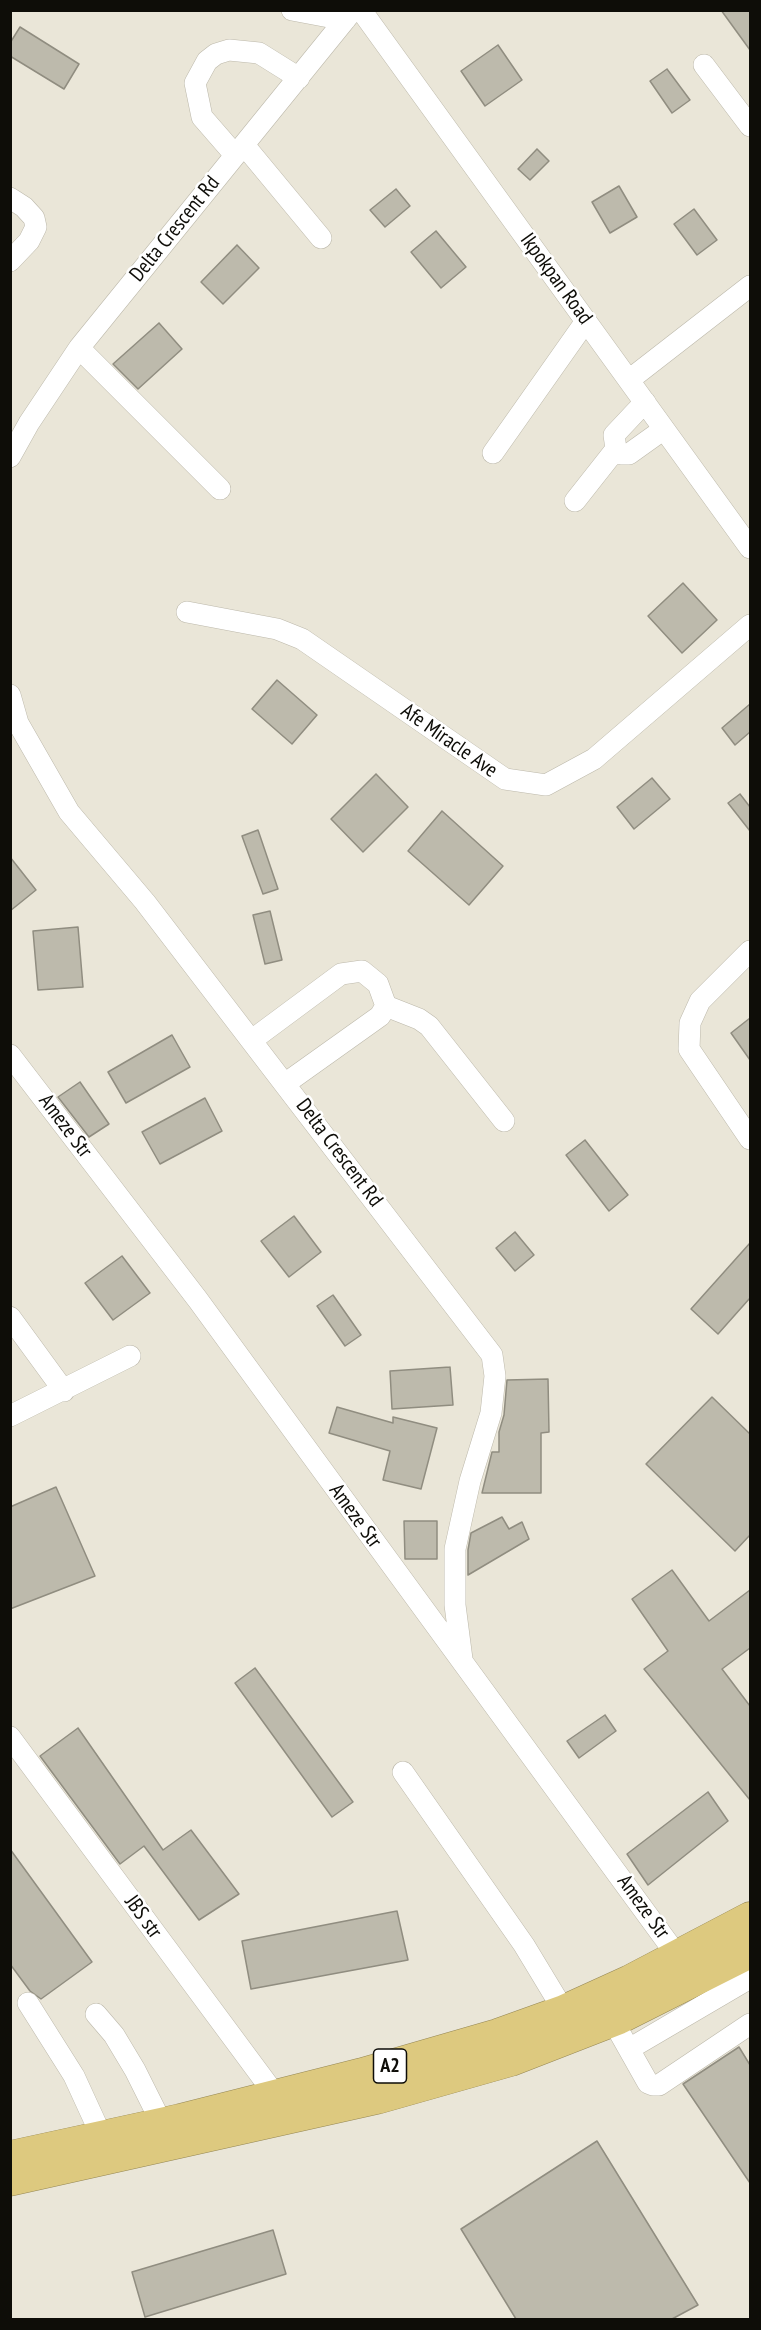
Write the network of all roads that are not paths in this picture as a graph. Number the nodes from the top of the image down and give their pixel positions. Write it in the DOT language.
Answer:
graph roads {
  1 [pos="292,10"];
  2 [pos="353,14"];
  3 [pos="704,65"];
  4 [pos="299,78"];
  5 [pos="750,126"];
  6 [pos="240,150"];
  7 [pos="10,198"];
  8 [pos="321,238"];
  9 [pos="10,261"];
  10 [pos="750,286"];
  11 [pos="586,321"];
  12 [pos="79,348"];
  13 [pos="629,380"];
  14 [pos="645,402"];
  15 [pos="664,429"];
  16 [pos="616,449"];
  17 [pos="493,453"];
  18 [pos="10,457"];
  19 [pos="220,489"];
  20 [pos="575,501"];
  21 [pos="750,548"];
  22 [pos="187,612"];
  23 [pos="750,625"];
  24 [pos="10,695"];
  25 [pos="750,951"];
  26 [pos="383,1011"];
  27 [pos="252,1040"];
  28 [pos="10,1055"];
  29 [pos="286,1083"];
  30 [pos="504,1121"];
  31 [pos="750,1139"];
  32 [pos="10,1317"];
  33 [pos="130,1356"];
  34 [pos="64,1391"];
  35 [pos="10,1416"];
  36 [pos="463,1663"];
  37 [pos="10,1737"];
  38 [pos="404,1772"];
  39 [pos="750,1918"];
  40 [pos="748,1965"];
  41 [pos="686,1968"];
  42 [pos="28,2003"];
  43 [pos="96,2014"];
  44 [pos="613,2021"];
  45 [pos="571,2023"];
  46 [pos="750,2024"];
  47 [pos="629,2049"];
  48 [pos="276,2096"];
  49 [pos="162,2124"];
  50 [pos="102,2137"];
  51 [pos="10,2157"];
  52 [pos="10,2180"];
  1 -- 2 [label="street"];
  2 -- 4 [label="street, Delta Crescent Rd"];
  2 -- 11 [label="street, Ikpokpan Road"];
  3 -- 5 [label="street"];
  4 -- 6 [label="street, Delta Crescent Rd"];
  4 -- 6 [label="street"];
  6 -- 8 [label="street"];
  6 -- 12 [label="street, Delta Crescent Rd"];
  7 -- 9 [label="street"];
  10 -- 13 [label="street"];
  11 -- 13 [label="street, Ikpokpan Road"];
  11 -- 17 [label="street"];
  12 -- 18 [label="street, Delta Crescent Rd"];
  12 -- 19 [label="street"];
  13 -- 14 [label="street, Ikpokpan Road"];
  14 -- 15 [label="street, Ikpokpan Road"];
  14 -- 16 [label="street"];
  15 -- 16 [label="street"];
  15 -- 21 [label="street, Ikpokpan Road"];
  16 -- 20 [label="street"];
  22 -- 23 [label="street, Afe Miracle Ave"];
  24 -- 27 [label="street, Delta Crescent Rd"];
  25 -- 31 [label="street"];
  26 -- 27 [label="street"];
  26 -- 29 [label="street"];
  26 -- 30 [label="street"];
  27 -- 29 [label="street, Delta Crescent Rd"];
  28 -- 36 [label="street, Ameze Str"];
  29 -- 36 [label="street, Delta Crescent Rd"];
  32 -- 34 [label="street"];
  33 -- 34 [label="street"];
  34 -- 35 [label="street"];
  36 -- 41 [label="street, Ameze Str"];
  37 -- 48 [label="street, JBS str"];
  38 -- 45 [label="street"];
  39 -- 41 [label="highway, A2"];
  40 -- 41 [label="highway, A2"];
  40 -- 47 [label="street"];
  41 -- 44 [label="highway, A2"];
  41 -- 45 [label="highway, A2"];
  42 -- 50 [label="street"];
  43 -- 49 [label="street"];
  44 -- 45 [label="highway, A2"];
  44 -- 47 [label="street"];
  45 -- 48 [label="highway, A2"];
  45 -- 52 [label="highway, A2"];
  46 -- 47 [label="street"];
  48 -- 49 [label="highway, A2"];
  49 -- 50 [label="highway, A2"];
  50 -- 51 [label="highway, A2"];
}
